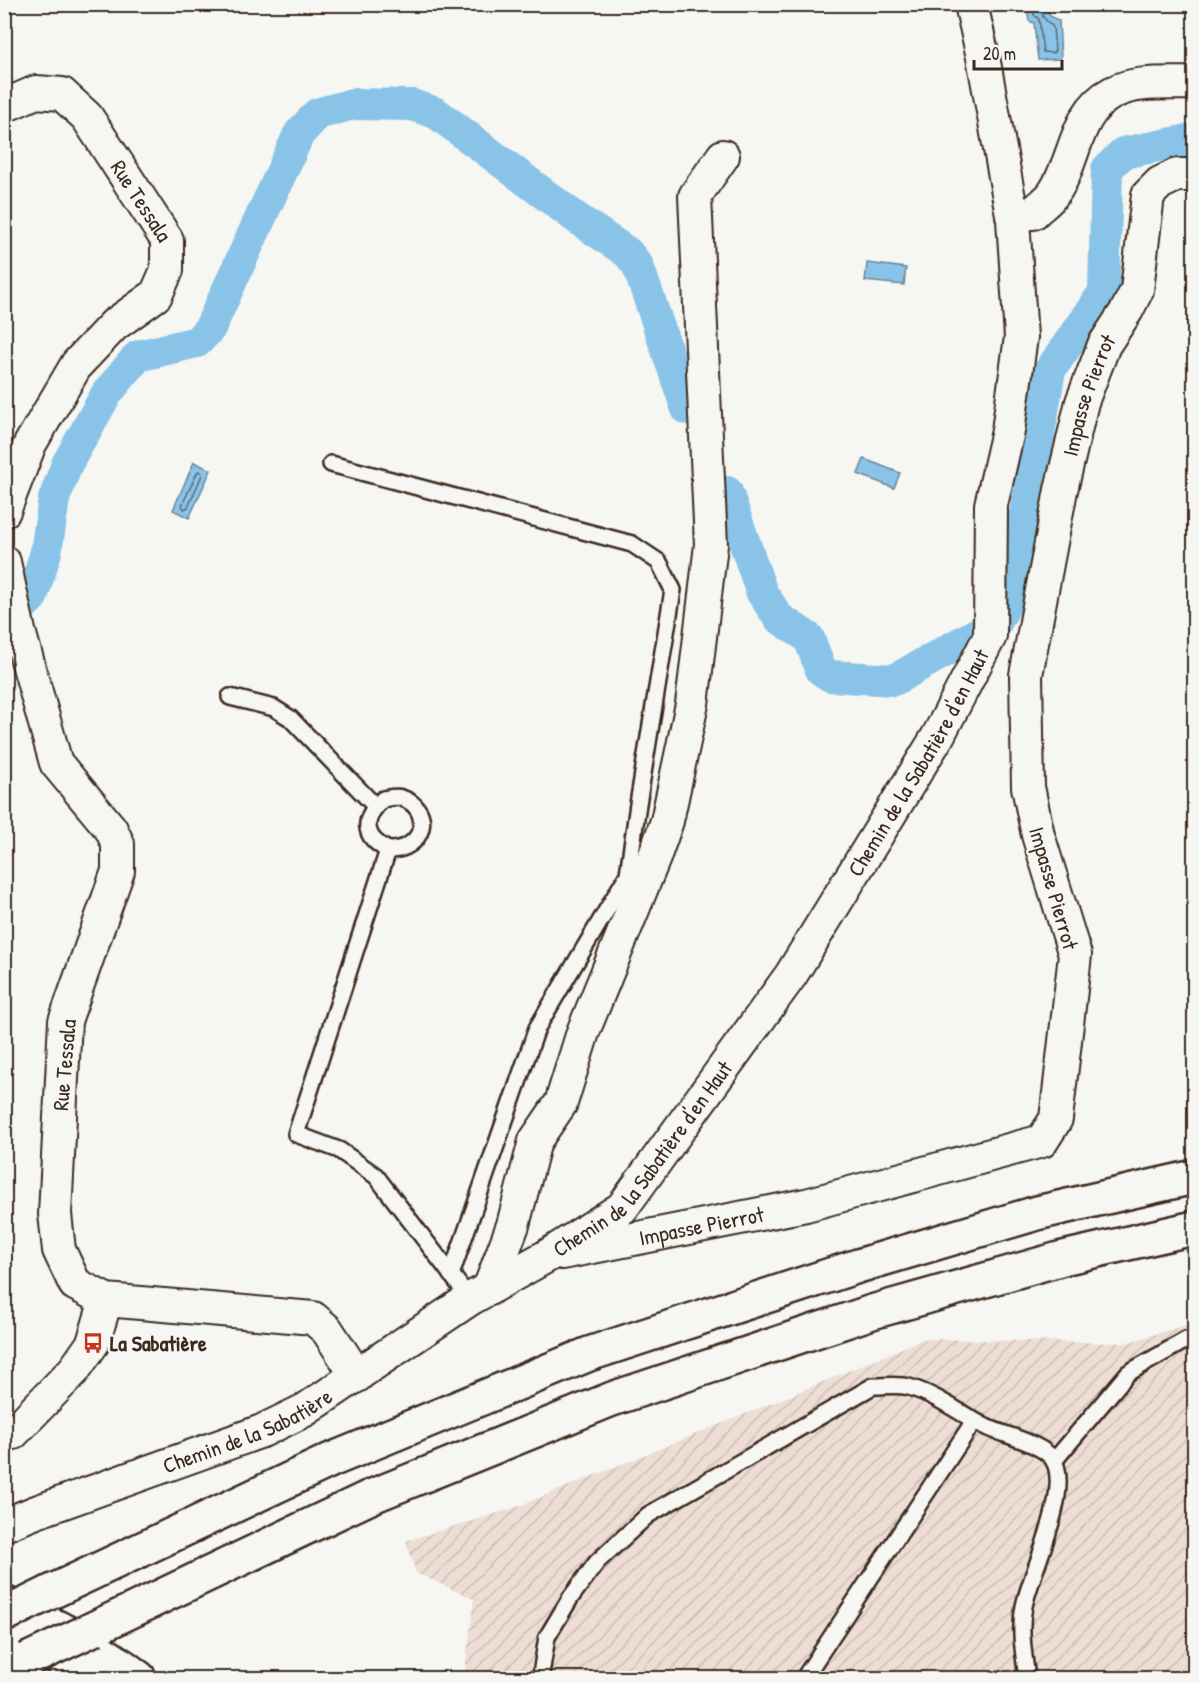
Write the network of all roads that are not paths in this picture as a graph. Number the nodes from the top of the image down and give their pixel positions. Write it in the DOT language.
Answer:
graph roads {
  1 [pos="971,4"];
  2 [pos="1194,82"];
  3 [pos="4,105"];
  4 [pos="723,156"];
  5 [pos="1194,175"];
  6 [pos="1012,214"];
  7 [pos="331,464"];
  8 [pos="4,511"];
  9 [pos="4,562"];
  10 [pos="230,697"];
  11 [pos="375,806"];
  12 [pos="388,850"];
  13 [pos="1194,1177"];
  14 [pos="1194,1228"];
  15 [pos="547,1256"];
  16 [pos="451,1275"];
  17 [pos="479,1294"];
  18 [pos="106,1300"];
  19 [pos="1194,1340"];
  20 [pos="357,1376"];
  21 [pos="974,1421"];
  22 [pos="4,1432"];
  23 [pos="1054,1461"];
  24 [pos="4,1525"];
  25 [pos="4,1603"];
  26 [pos="4,1615"];
  27 [pos="4,1627"];
  28 [pos="16,1666"];
  29 [pos="541,1674"];
  30 [pos="88,1678"];
  31 [pos="139,1678"];
  32 [pos="804,1678"];
  33 [pos="1027,1678"];
  1 -- 6 [label="street, Chemin de la Sabatière d'en Haut"];
  2 -- 6 [label="street"];
  3 -- 8 [label="street, Rue Tessala"];
  4 -- 17 [label="street"];
  5 -- 15 [label="street, Impasse Pierrot"];
  6 -- 15 [label="street, Chemin de la Sabatière d'en Haut"];
  7 -- 16 [label="lane"];
  9 -- 18 [label="street, Rue Tessala"];
  10 -- 11 [label="lane"];
  11 -- 12 [label="lane"];
  11 -- 12 [label="lane"];
  12 -- 16 [label="lane"];
  13 -- 26 [label="main road, bridge"];
  14 -- 28 [label="main road, bridge"];
  15 -- 17 [label="street, Chemin de la Sabatière d'en Haut"];
  16 -- 17 [label="lane"];
  17 -- 20 [label="street, Chemin de la Sabatière"];
  18 -- 20 [label="street, Rue Tessala"];
  18 -- 22 [label="street"];
  19 -- 23 [label="lane"];
  20 -- 24 [label="street, Chemin de la Sabatière"];
  21 -- 23 [label="lane"];
  21 -- 29 [label="lane"];
  21 -- 32 [label="lane"];
  23 -- 33 [label="lane"];
  25 -- 31 [label="main road"];
  27 -- 30 [label="main road"];
}
